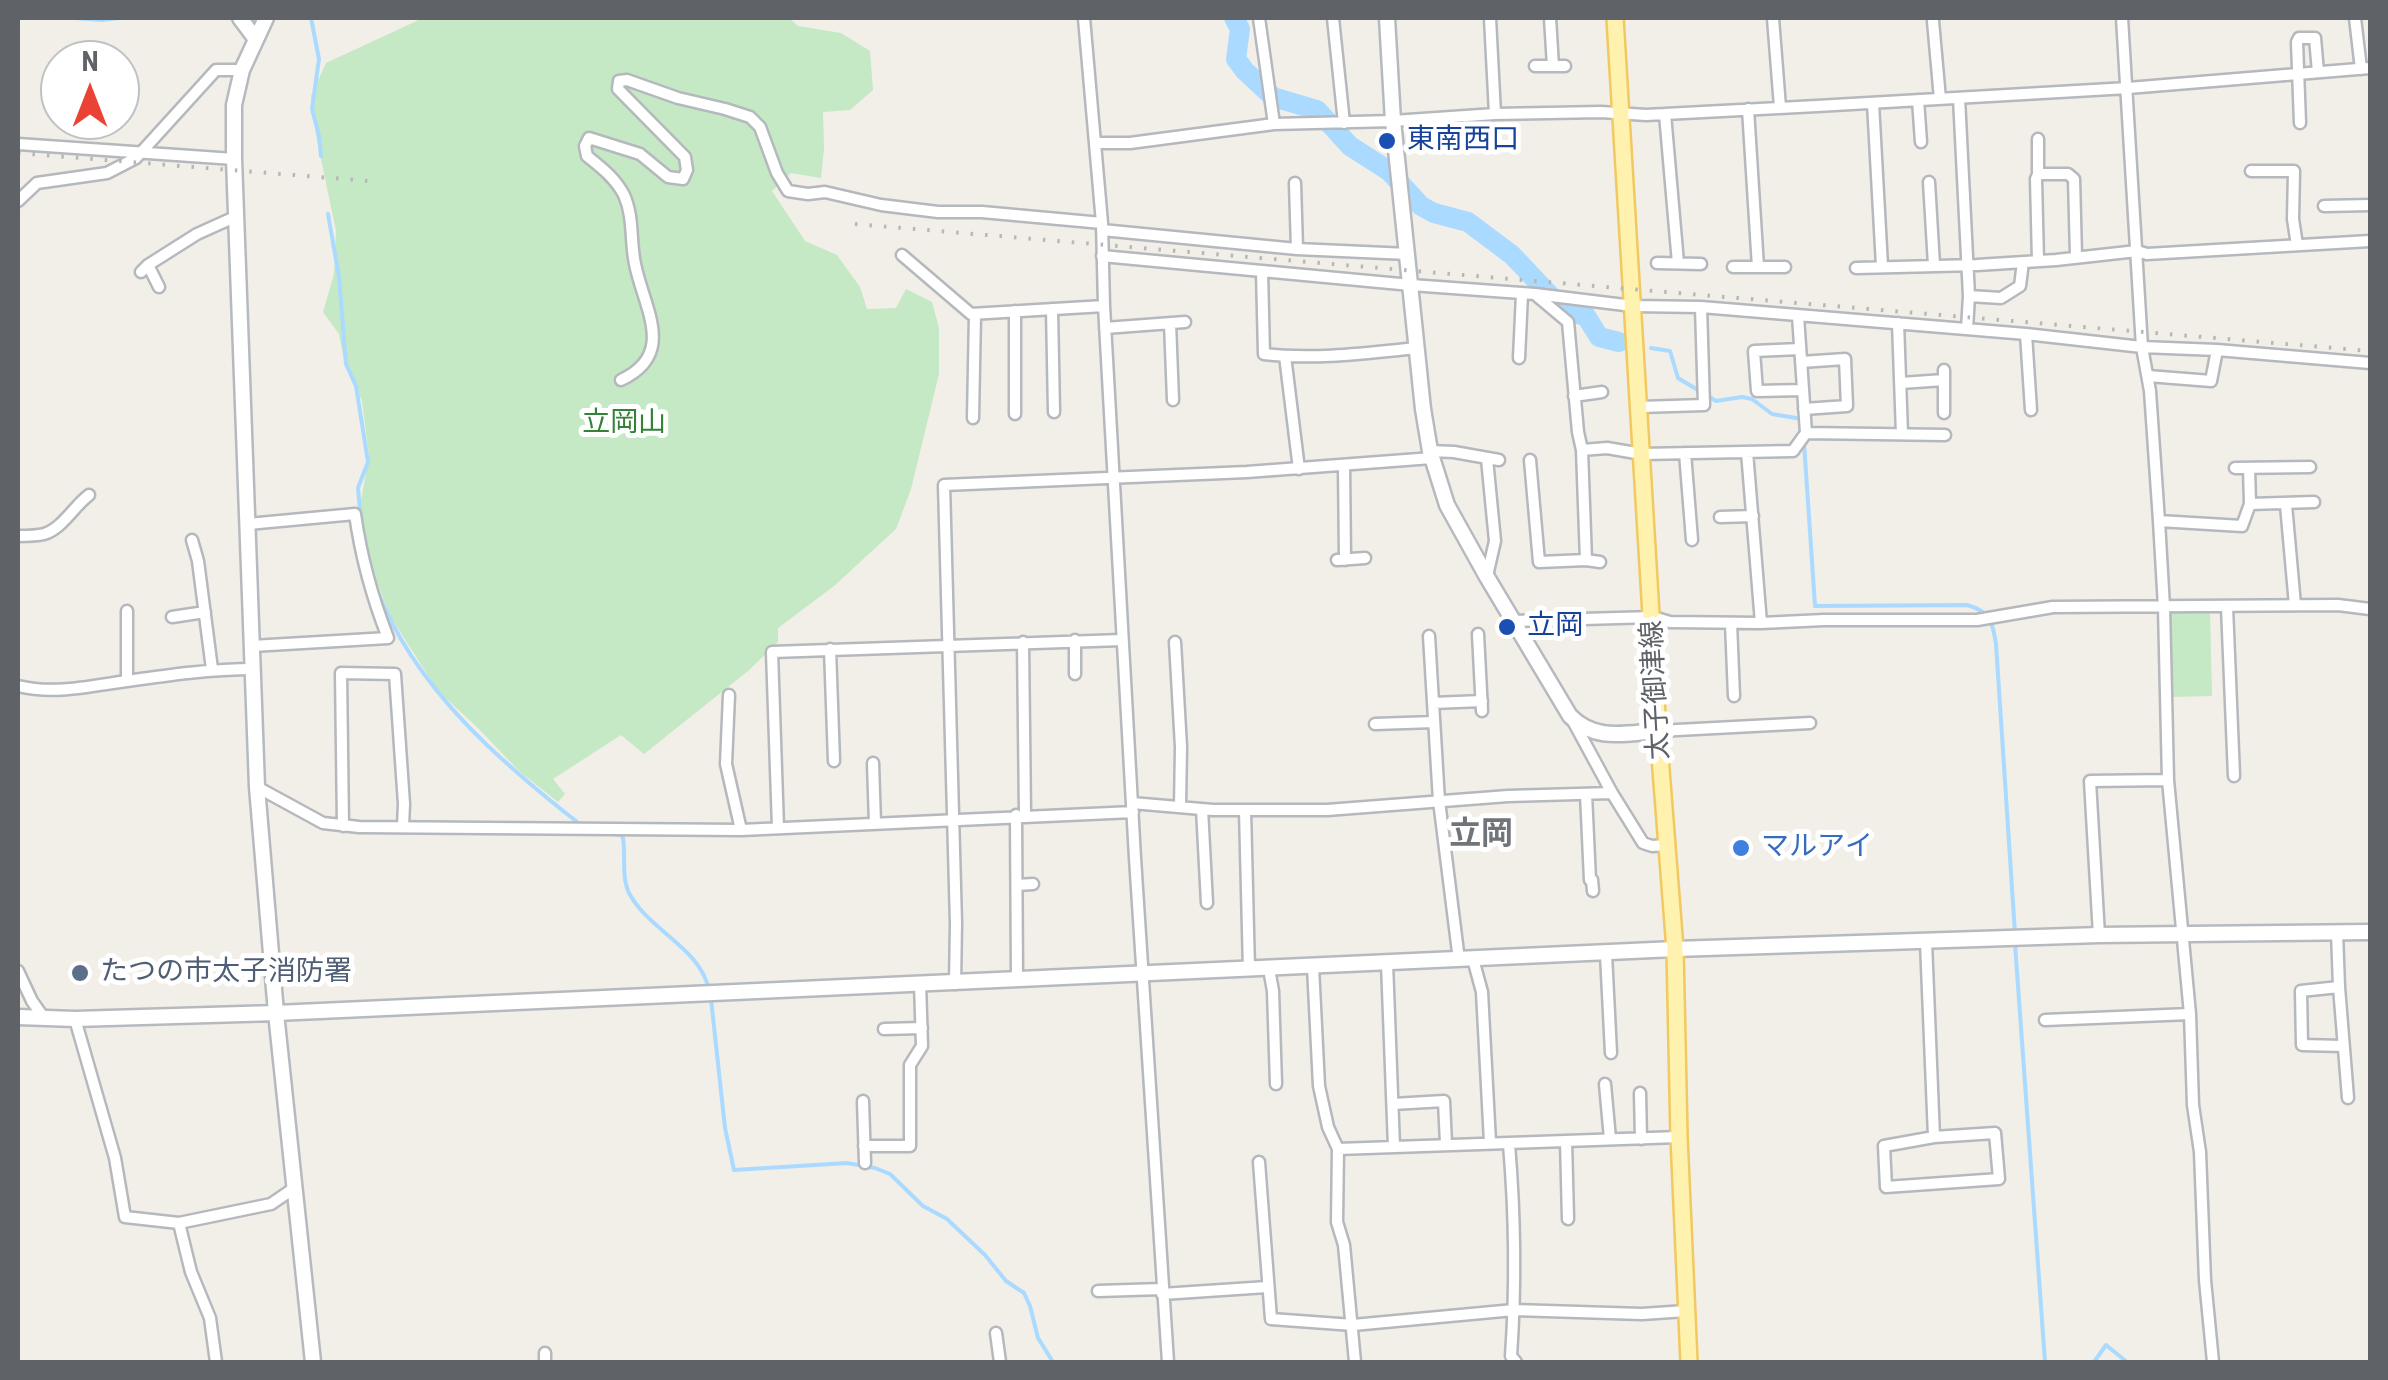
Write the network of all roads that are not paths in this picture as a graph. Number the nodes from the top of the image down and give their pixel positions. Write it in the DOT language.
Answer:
graph roads {
  1 [pos="240,18"];
  2 [pos="266,18"];
  3 [pos="1084,18"];
  4 [pos="1259,18"];
  5 [pos="1333,18"];
  6 [pos="1387,18"];
  7 [pos="1490,18"];
  8 [pos="1550,18"];
  9 [pos="1615,18"];
  10 [pos="1774,18"];
  11 [pos="2122,18"];
  12 [pos="2355,18"];
  13 [pos="1933,21"];
  14 [pos="256,38"];
  15 [pos="1535,66"];
  16 [pos="2366,68"];
  17 [pos="242,70"];
  18 [pos="2318,72"];
  19 [pos="2298,74"];
  20 [pos="2128,88"];
  21 [pos="1959,98"];
  22 [pos="1940,99"];
  23 [pos="1918,100"];
  24 [pos="1873,103"];
  25 [pos="1780,107"];
  26 [pos="1748,109"];
  27 [pos="1495,114"];
  28 [pos="1620,114"];
  29 [pos="1665,114"];
  30 [pos="1392,121"];
  31 [pos="1344,123"];
  32 [pos="2300,123"];
  33 [pos="1274,124"];
  34 [pos="2038,139"];
  35 [pos="1921,142"];
  36 [pos="1095,143"];
  37 [pos="18,144"];
  38 [pos="140,154"];
  39 [pos="234,159"];
  40 [pos="2251,171"];
  41 [pos="2038,174"];
  42 [pos="1295,182"];
  43 [pos="1929,182"];
  44 [pos="18,201"];
  45 [pos="2324,206"];
  46 [pos="2370,206"];
  47 [pos="237,216"];
  48 [pos="1102,226"];
  49 [pos="2370,241"];
  50 [pos="2297,246"];
  51 [pos="1297,249"];
  52 [pos="2138,251"];
  53 [pos="1408,254"];
  54 [pos="902,255"];
  55 [pos="1102,256"];
  56 [pos="2076,256"];
  57 [pos="2038,261"];
  58 [pos="2023,262"];
  59 [pos="1657,263"];
  60 [pos="1678,263"];
  61 [pos="1702,264"];
  62 [pos="1967,265"];
  63 [pos="1882,266"];
  64 [pos="1934,266"];
  65 [pos="1733,267"];
  66 [pos="1758,267"];
  67 [pos="1785,267"];
  68 [pos="1856,268"];
  69 [pos="1262,272"];
  70 [pos="1411,285"];
  71 [pos="159,287"];
  72 [pos="1522,294"];
  73 [pos="1536,294"];
  74 [pos="1969,296"];
  75 [pos="1104,306"];
  76 [pos="1632,306"];
  77 [pos="1701,308"];
  78 [pos="1052,309"];
  79 [pos="1016,312"];
  80 [pos="974,314"];
  81 [pos="1798,316"];
  82 [pos="1186,322"];
  83 [pos="1170,323"];
  84 [pos="1898,323"];
  85 [pos="1105,328"];
  86 [pos="1967,329"];
  87 [pos="2026,334"];
  88 [pos="2142,347"];
  89 [pos="1418,348"];
  90 [pos="2217,350"];
  91 [pos="1285,356"];
  92 [pos="1801,356"];
  93 [pos="1520,358"];
  94 [pos="2370,363"];
  95 [pos="2148,376"];
  96 [pos="621,380"];
  97 [pos="1901,384"];
  98 [pos="1803,390"];
  99 [pos="1602,392"];
  100 [pos="1574,396"];
  101 [pos="1173,400"];
  102 [pos="1640,406"];
  103 [pos="1012,409"];
  104 [pos="1804,409"];
  105 [pos="2031,410"];
  106 [pos="1054,412"];
  107 [pos="1944,412"];
  108 [pos="973,418"];
  109 [pos="1806,433"];
  110 [pos="1902,434"];
  111 [pos="1945,434"];
  112 [pos="1582,450"];
  113 [pos="1748,452"];
  114 [pos="1685,453"];
  115 [pos="1642,454"];
  116 [pos="1431,455"];
  117 [pos="1530,460"];
  118 [pos="1344,466"];
  119 [pos="2310,467"];
  120 [pos="2235,468"];
  121 [pos="2250,468"];
  122 [pos="1299,469"];
  123 [pos="1113,476"];
  124 [pos="89,495"];
  125 [pos="2314,502"];
  126 [pos="2250,504"];
  127 [pos="2286,504"];
  128 [pos="1752,516"];
  129 [pos="2159,521"];
  130 [pos="248,524"];
  131 [pos="1730,530"];
  132 [pos="18,536"];
  133 [pos="192,540"];
  134 [pos="1692,540"];
  135 [pos="1365,558"];
  136 [pos="1586,560"];
  137 [pos="1600,562"];
  138 [pos="1487,577"];
  139 [pos="2295,605"];
  140 [pos="2164,607"];
  141 [pos="2228,607"];
  142 [pos="2370,609"];
  143 [pos="127,612"];
  144 [pos="205,612"];
  145 [pos="172,617"];
  146 [pos="1653,617"];
  147 [pos="1514,621"];
  148 [pos="1731,623"];
  149 [pos="1761,623"];
  150 [pos="1478,634"];
  151 [pos="1429,636"];
  152 [pos="1075,640"];
  153 [pos="1122,640"];
  154 [pos="1023,642"];
  155 [pos="1175,642"];
  156 [pos="948,645"];
  157 [pos="252,646"];
  158 [pos="830,649"];
  159 [pos="212,669"];
  160 [pos="254,669"];
  161 [pos="1076,674"];
  162 [pos="127,681"];
  163 [pos="18,686"];
  164 [pos="730,695"];
  165 [pos="1734,696"];
  166 [pos="1433,704"];
  167 [pos="1570,716"];
  168 [pos="1434,722"];
  169 [pos="1810,723"];
  170 [pos="1375,724"];
  171 [pos="1658,731"];
  172 [pos="834,760"];
  173 [pos="873,763"];
  174 [pos="2234,776"];
  175 [pos="2168,780"];
  176 [pos="258,787"];
  177 [pos="1586,794"];
  178 [pos="1612,794"];
  179 [pos="1439,801"];
  180 [pos="1180,806"];
  181 [pos="1132,807"];
  182 [pos="1202,809"];
  183 [pos="1245,810"];
  184 [pos="1020,815"];
  185 [pos="954,820"];
  186 [pos="874,823"];
  187 [pos="343,826"];
  188 [pos="403,826"];
  189 [pos="778,828"];
  190 [pos="741,830"];
  191 [pos="1667,845"];
  192 [pos="1033,884"];
  193 [pos="1017,885"];
  194 [pos="1593,891"];
  195 [pos="1207,903"];
  196 [pos="2337,932"];
  197 [pos="2370,932"];
  198 [pos="2099,935"];
  199 [pos="2182,935"];
  200 [pos="1926,942"];
  201 [pos="1675,949"];
  202 [pos="1606,954"];
  203 [pos="1466,960"];
  204 [pos="1387,963"];
  205 [pos="1314,966"];
  206 [pos="1269,969"];
  207 [pos="1249,970"];
  208 [pos="18,971"];
  209 [pos="1142,974"];
  210 [pos="1017,979"];
  211 [pos="920,983"];
  212 [pos="954,984"];
  213 [pos="2339,987"];
  214 [pos="276,1012"];
  215 [pos="2190,1014"];
  216 [pos="18,1017"];
  217 [pos="44,1018"];
  218 [pos="75,1019"];
  219 [pos="2045,1020"];
  220 [pos="922,1028"];
  221 [pos="884,1029"];
  222 [pos="2344,1046"];
  223 [pos="1611,1053"];
  224 [pos="1276,1084"];
  225 [pos="1605,1084"];
  226 [pos="1640,1093"];
  227 [pos="2348,1098"];
  228 [pos="863,1101"];
  229 [pos="1392,1104"];
  230 [pos="1679,1137"];
  231 [pos="1934,1137"];
  232 [pos="1610,1139"];
  233 [pos="1640,1139"];
  234 [pos="1566,1141"];
  235 [pos="1490,1142"];
  236 [pos="1446,1144"];
  237 [pos="1509,1144"];
  238 [pos="864,1146"];
  239 [pos="1394,1146"];
  240 [pos="1338,1149"];
  241 [pos="865,1162"];
  242 [pos="1258,1162"];
  243 [pos="293,1188"];
  244 [pos="1568,1219"];
  245 [pos="179,1223"];
  246 [pos="1267,1287"];
  247 [pos="1098,1290"];
  248 [pos="1162,1292"];
  249 [pos="1514,1310"];
  250 [pos="1686,1311"];
  251 [pos="1353,1325"];
  252 [pos="996,1332"];
  253 [pos="216,1362"];
  254 [pos="313,1362"];
  255 [pos="1000,1362"];
  256 [pos="1168,1362"];
  257 [pos="1355,1362"];
  258 [pos="1516,1362"];
  259 [pos="1689,1362"];
  260 [pos="2213,1362"];
  1 -- 14 [label="street"];
  2 -- 14 [label="street"];
  3 -- 36 [label="street"];
  4 -- 33 [label="street"];
  5 -- 31 [label="street"];
  6 -- 30 [label="street"];
  7 -- 27 [label="street"];
  8 -- 15 [label="street"];
  9 -- 28 [label="main road, 太子御津線"];
  10 -- 25 [label="street"];
  11 -- 20 [label="street"];
  12 -- 16 [label="street"];
  13 -- 22 [label="street"];
  14 -- 17 [label="street"];
  16 -- 18 [label="street"];
  17 -- 38 [label="street"];
  17 -- 39 [label="street"];
  18 -- 19 [label="street"];
  18 -- 19 [label="street"];
  19 -- 20 [label="street"];
  19 -- 32 [label="street"];
  20 -- 21 [label="street"];
  20 -- 52 [label="street"];
  21 -- 22 [label="street"];
  21 -- 62 [label="street"];
  22 -- 23 [label="street"];
  23 -- 24 [label="street"];
  23 -- 35 [label="street"];
  24 -- 25 [label="street"];
  24 -- 63 [label="street"];
  25 -- 26 [label="street"];
  26 -- 29 [label="street"];
  26 -- 66 [label="street"];
  27 -- 28 [label="street"];
  27 -- 30 [label="street"];
  28 -- 29 [label="street"];
  28 -- 76 [label="main road, 太子御津線"];
  29 -- 60 [label="street"];
  30 -- 31 [label="street"];
  30 -- 53 [label="street"];
  31 -- 33 [label="street"];
  33 -- 36 [label="street"];
  34 -- 41 [label="street"];
  36 -- 48 [label="street"];
  37 -- 38 [label="street"];
  38 -- 39 [label="street"];
  38 -- 44 [label="street"];
  39 -- 47 [label="street"];
  40 -- 50 [label="street"];
  41 -- 56 [label="street"];
  41 -- 57 [label="street"];
  42 -- 51 [label="street"];
  43 -- 64 [label="street"];
  45 -- 46 [label="street"];
  47 -- 71 [label="street"];
  47 -- 130 [label="street"];
  48 -- 51 [label="street"];
  48 -- 55 [label="street"];
  48 -- 96 [label="street"];
  49 -- 50 [label="street"];
  50 -- 52 [label="street"];
  51 -- 53 [label="street"];
  52 -- 56 [label="street"];
  52 -- 88 [label="street"];
  53 -- 70 [label="street"];
  54 -- 80 [label="street"];
  55 -- 69 [label="street"];
  55 -- 75 [label="street"];
  56 -- 57 [label="street"];
  57 -- 58 [label="street"];
  58 -- 62 [label="street"];
  58 -- 74 [label="street"];
  59 -- 60 [label="street"];
  60 -- 61 [label="street"];
  62 -- 64 [label="street"];
  62 -- 74 [label="street"];
  63 -- 64 [label="street"];
  63 -- 68 [label="street"];
  65 -- 66 [label="street"];
  66 -- 67 [label="street"];
  69 -- 70 [label="street"];
  69 -- 91 [label="street"];
  70 -- 72 [label="street"];
  70 -- 89 [label="street"];
  72 -- 73 [label="street"];
  72 -- 93 [label="street"];
  73 -- 76 [label="street"];
  73 -- 100 [label="street"];
  74 -- 86 [label="street"];
  75 -- 78 [label="street"];
  75 -- 85 [label="street"];
  76 -- 77 [label="street"];
  76 -- 102 [label="main road, 太子御津線"];
  77 -- 81 [label="street"];
  77 -- 102 [label="street"];
  78 -- 79 [label="street"];
  78 -- 106 [label="street"];
  79 -- 80 [label="street"];
  79 -- 103 [label="street"];
  80 -- 108 [label="street"];
  81 -- 84 [label="street"];
  81 -- 92 [label="street"];
  82 -- 83 [label="street"];
  83 -- 85 [label="street"];
  83 -- 101 [label="street"];
  84 -- 86 [label="street"];
  84 -- 97 [label="street"];
  85 -- 123 [label="street"];
  86 -- 87 [label="street"];
  87 -- 88 [label="street"];
  87 -- 105 [label="street"];
  88 -- 90 [label="street"];
  88 -- 95 [label="street"];
  89 -- 91 [label="street"];
  89 -- 116 [label="street"];
  90 -- 94 [label="street"];
  90 -- 95 [label="street"];
  91 -- 122 [label="street"];
  92 -- 98 [label="street"];
  92 -- 98 [label="street"];
  92 -- 104 [label="street"];
  95 -- 129 [label="street"];
  97 -- 107 [label="street"];
  97 -- 110 [label="street"];
  98 -- 104 [label="street"];
  99 -- 100 [label="street"];
  100 -- 112 [label="street"];
  102 -- 115 [label="main road, 太子御津線"];
  104 -- 109 [label="street"];
  109 -- 110 [label="street"];
  109 -- 113 [label="street"];
  110 -- 111 [label="street"];
  112 -- 115 [label="street"];
  112 -- 136 [label="street"];
  113 -- 114 [label="street"];
  113 -- 128 [label="street"];
  114 -- 115 [label="street"];
  114 -- 134 [label="street"];
  115 -- 146 [label="main road, 太子御津線"];
  116 -- 118 [label="street"];
  116 -- 138 [label="street"];
  116 -- 138 [label="street"];
  117 -- 136 [label="street"];
  118 -- 122 [label="street"];
  118 -- 135 [label="street"];
  119 -- 121 [label="street"];
  120 -- 121 [label="street"];
  121 -- 126 [label="street"];
  122 -- 123 [label="street"];
  123 -- 153 [label="street"];
  123 -- 156 [label="street"];
  124 -- 132 [label="street"];
  125 -- 127 [label="street"];
  126 -- 127 [label="street"];
  126 -- 129 [label="street"];
  127 -- 139 [label="street"];
  128 -- 131 [label="street"];
  128 -- 149 [label="street"];
  129 -- 140 [label="street"];
  130 -- 157 [label="street"];
  130 -- 157 [label="street"];
  133 -- 144 [label="street"];
  136 -- 137 [label="street"];
  138 -- 147 [label="street"];
  139 -- 141 [label="street"];
  139 -- 142 [label="street"];
  140 -- 141 [label="street"];
  140 -- 149 [label="street"];
  140 -- 175 [label="street"];
  141 -- 174 [label="street"];
  143 -- 162 [label="street"];
  144 -- 145 [label="street"];
  144 -- 159 [label="street"];
  146 -- 147 [label="street"];
  146 -- 148 [label="street"];
  146 -- 171 [label="main road, 太子御津線"];
  147 -- 167 [label="street"];
  148 -- 149 [label="street"];
  148 -- 165 [label="street"];
  150 -- 166 [label="street"];
  151 -- 166 [label="street"];
  152 -- 153 [label="street"];
  152 -- 154 [label="street"];
  152 -- 161 [label="street"];
  153 -- 181 [label="street"];
  154 -- 156 [label="street"];
  154 -- 184 [label="street"];
  155 -- 180 [label="street"];
  156 -- 158 [label="street"];
  156 -- 185 [label="street"];
  157 -- 160 [label="street"];
  158 -- 172 [label="street"];
  158 -- 189 [label="street"];
  159 -- 160 [label="street"];
  159 -- 162 [label="street"];
  160 -- 176 [label="street"];
  162 -- 163 [label="street"];
  164 -- 190 [label="street"];
  166 -- 168 [label="street"];
  167 -- 171 [label="street"];
  167 -- 178 [label="street"];
  168 -- 170 [label="street"];
  168 -- 179 [label="street"];
  169 -- 171 [label="street"];
  171 -- 191 [label="main road, 太子御津線"];
  173 -- 186 [label="street"];
  175 -- 198 [label="street"];
  175 -- 199 [label="street"];
  176 -- 187 [label="street"];
  176 -- 214 [label="street"];
  177 -- 178 [label="street"];
  177 -- 179 [label="street"];
  177 -- 194 [label="street"];
  178 -- 191 [label="street"];
  179 -- 183 [label="street"];
  179 -- 203 [label="street"];
  180 -- 181 [label="street"];
  180 -- 182 [label="street"];
  181 -- 184 [label="street"];
  181 -- 209 [label="street"];
  182 -- 183 [label="street"];
  182 -- 195 [label="street"];
  183 -- 207 [label="street"];
  184 -- 185 [label="street"];
  184 -- 193 [label="street"];
  185 -- 186 [label="street"];
  185 -- 212 [label="street"];
  186 -- 189 [label="street"];
  187 -- 188 [label="street"];
  187 -- 188 [label="street"];
  188 -- 190 [label="street"];
  189 -- 190 [label="street"];
  191 -- 201 [label="main road, 太子御津線"];
  192 -- 193 [label="street"];
  193 -- 210 [label="street"];
  196 -- 197 [label="street"];
  196 -- 199 [label="street"];
  196 -- 213 [label="street"];
  198 -- 199 [label="street"];
  198 -- 200 [label="street"];
  199 -- 215 [label="street"];
  200 -- 201 [label="street"];
  200 -- 231 [label="street"];
  201 -- 202 [label="street"];
  201 -- 230 [label="main road, 太子御津線"];
  202 -- 203 [label="street"];
  202 -- 223 [label="street"];
  203 -- 204 [label="street"];
  203 -- 235 [label="street"];
  204 -- 205 [label="street"];
  204 -- 229 [label="street"];
  205 -- 206 [label="street"];
  205 -- 240 [label="street"];
  206 -- 207 [label="street"];
  206 -- 224 [label="street"];
  207 -- 209 [label="street"];
  208 -- 217 [label="street"];
  209 -- 210 [label="street"];
  209 -- 248 [label="street"];
  210 -- 212 [label="street"];
  211 -- 212 [label="street"];
  211 -- 214 [label="street"];
  211 -- 220 [label="street"];
  213 -- 222 [label="street"];
  213 -- 222 [label="street"];
  214 -- 218 [label="street"];
  214 -- 243 [label="street"];
  215 -- 219 [label="street"];
  215 -- 260 [label="street"];
  216 -- 217 [label="street"];
  217 -- 218 [label="street"];
  218 -- 245 [label="street"];
  220 -- 221 [label="street"];
  220 -- 238 [label="street"];
  222 -- 227 [label="street"];
  225 -- 232 [label="street"];
  226 -- 233 [label="street"];
  228 -- 238 [label="street"];
  229 -- 236 [label="street"];
  229 -- 239 [label="street"];
  230 -- 233 [label="street"];
  230 -- 250 [label="main road, 太子御津線"];
  231 -- 231 [label="street"];
  232 -- 233 [label="street"];
  232 -- 234 [label="street"];
  234 -- 237 [label="street"];
  234 -- 244 [label="street"];
  235 -- 236 [label="street"];
  235 -- 237 [label="street"];
  236 -- 239 [label="street"];
  237 -- 249 [label="street"];
  238 -- 241 [label="street"];
  239 -- 240 [label="street"];
  240 -- 251 [label="street"];
  242 -- 246 [label="street"];
  243 -- 245 [label="street"];
  243 -- 254 [label="street"];
  245 -- 253 [label="street"];
  246 -- 248 [label="street"];
  246 -- 251 [label="street"];
  247 -- 248 [label="street"];
  248 -- 256 [label="street"];
  249 -- 250 [label="street"];
  249 -- 251 [label="street"];
  249 -- 258 [label="street"];
  250 -- 259 [label="main road, 太子御津線"];
  251 -- 257 [label="street"];
  252 -- 255 [label="street"];
}
